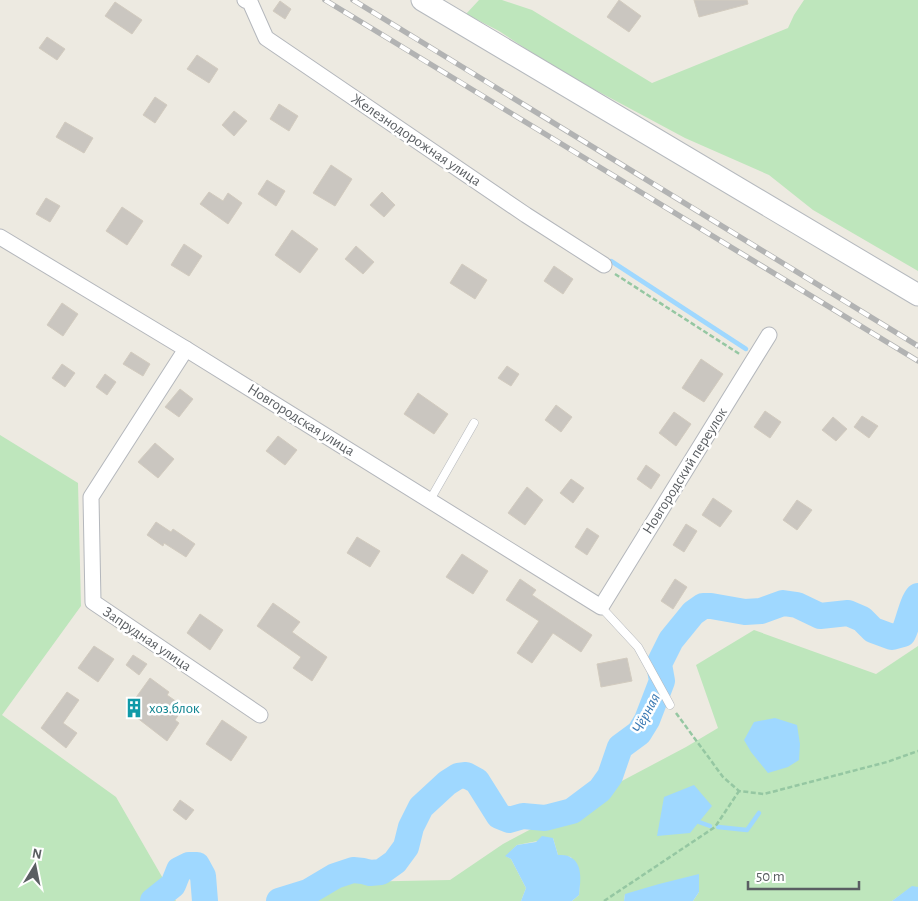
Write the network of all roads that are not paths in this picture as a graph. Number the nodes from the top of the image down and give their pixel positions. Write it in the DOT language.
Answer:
graph roads {
  1 [pos="422,0"];
  2 [pos="250,1"];
  3 [pos="0,237"];
  4 [pos="604,268"];
  5 [pos="918,295"];
  6 [pos="769,334"];
  7 [pos="186,349"];
  8 [pos="474,423"];
  9 [pos="430,500"];
  10 [pos="601,607"];
  11 [pos="670,705"];
  12 [pos="260,715"];
  1 -- 5 [label="street"];
  2 -- 4 [label="street, Железнодорожная улица"];
  3 -- 7 [label="street, Новгородская улица"];
  6 -- 10 [label="street, Новгородский переулок"];
  7 -- 9 [label="street, Новгородская улица"];
  7 -- 12 [label="street, Запрудная улица"];
  8 -- 9 [label="lane"];
  9 -- 10 [label="street, Новгородская улица"];
  10 -- 11 [label="lane"];
}
